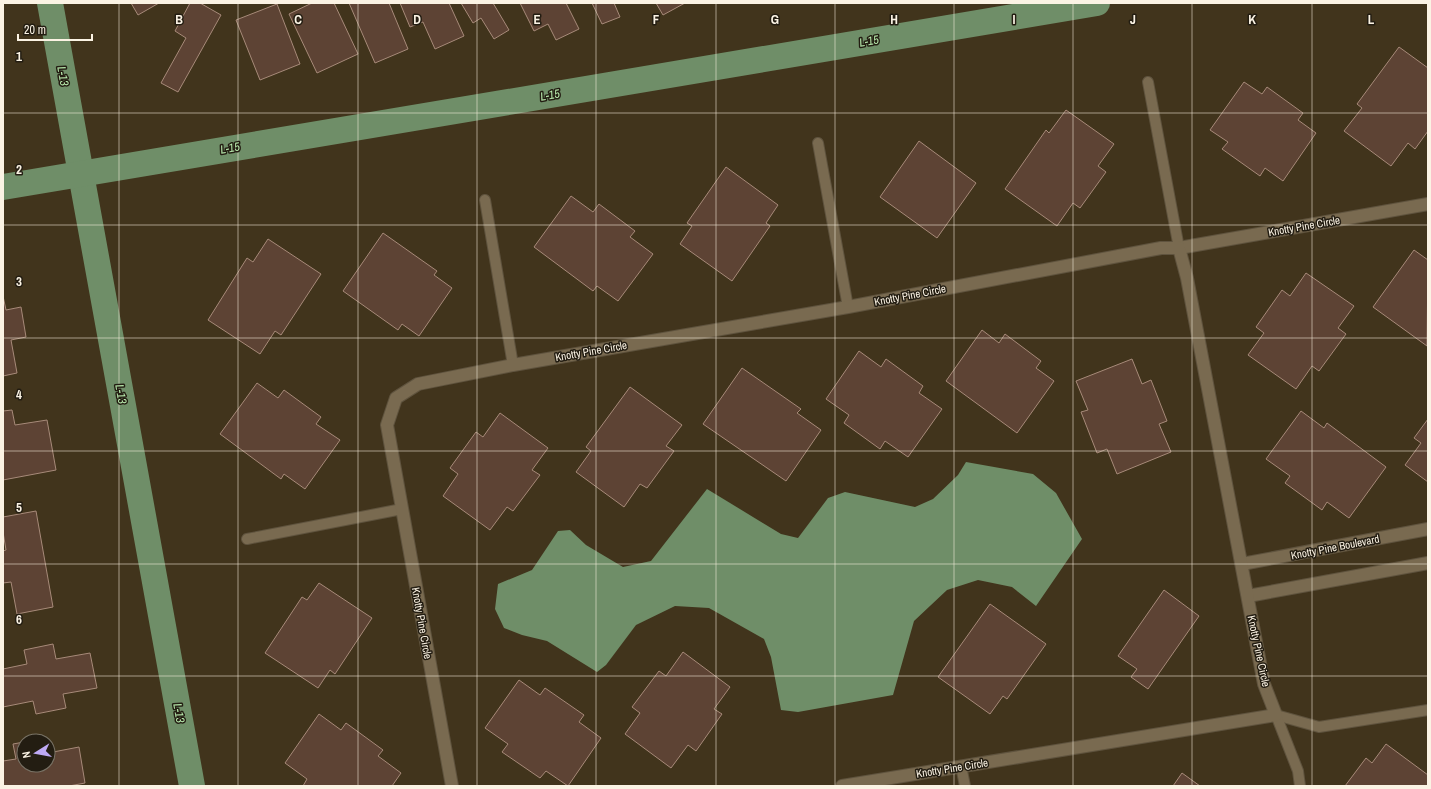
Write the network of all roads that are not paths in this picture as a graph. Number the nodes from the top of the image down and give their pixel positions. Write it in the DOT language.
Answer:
graph roads {
  1 [pos="1148,82"];
  2 [pos="818,143"];
  3 [pos="484,200"];
  4 [pos="1428,204"];
  5 [pos="1179,248"];
  6 [pos="848,307"];
  7 [pos="513,365"];
  8 [pos="402,509"];
  9 [pos="1428,529"];
  10 [pos="247,539"];
  11 [pos="1242,564"];
  12 [pos="1428,564"];
  13 [pos="1248,596"];
  14 [pos="1428,710"];
  15 [pos="1276,715"];
  16 [pos="962,766"];
  17 [pos="452,786"];
  18 [pos="842,786"];
  19 [pos="965,786"];
  20 [pos="1300,786"];
  1 -- 5 [label="lane"];
  2 -- 6 [label="lane"];
  3 -- 7 [label="lane"];
  4 -- 5 [label="street, Knotty Pine Circle"];
  5 -- 6 [label="street, Knotty Pine Circle"];
  5 -- 11 [label="street, Knotty Pine Circle"];
  6 -- 7 [label="street, Knotty Pine Circle"];
  7 -- 8 [label="street, Knotty Pine Circle"];
  8 -- 10 [label="lane"];
  8 -- 17 [label="street, Knotty Pine Circle"];
  9 -- 11 [label="street, Knotty Pine Boulevard"];
  11 -- 13 [label="street, Knotty Pine Circle"];
  12 -- 13 [label="street"];
  13 -- 15 [label="street, Knotty Pine Circle"];
  14 -- 15 [label="lane"];
  15 -- 16 [label="street, Knotty Pine Circle"];
  15 -- 20 [label="lane"];
  16 -- 18 [label="street, Knotty Pine Circle"];
  16 -- 19 [label="lane"];
}
